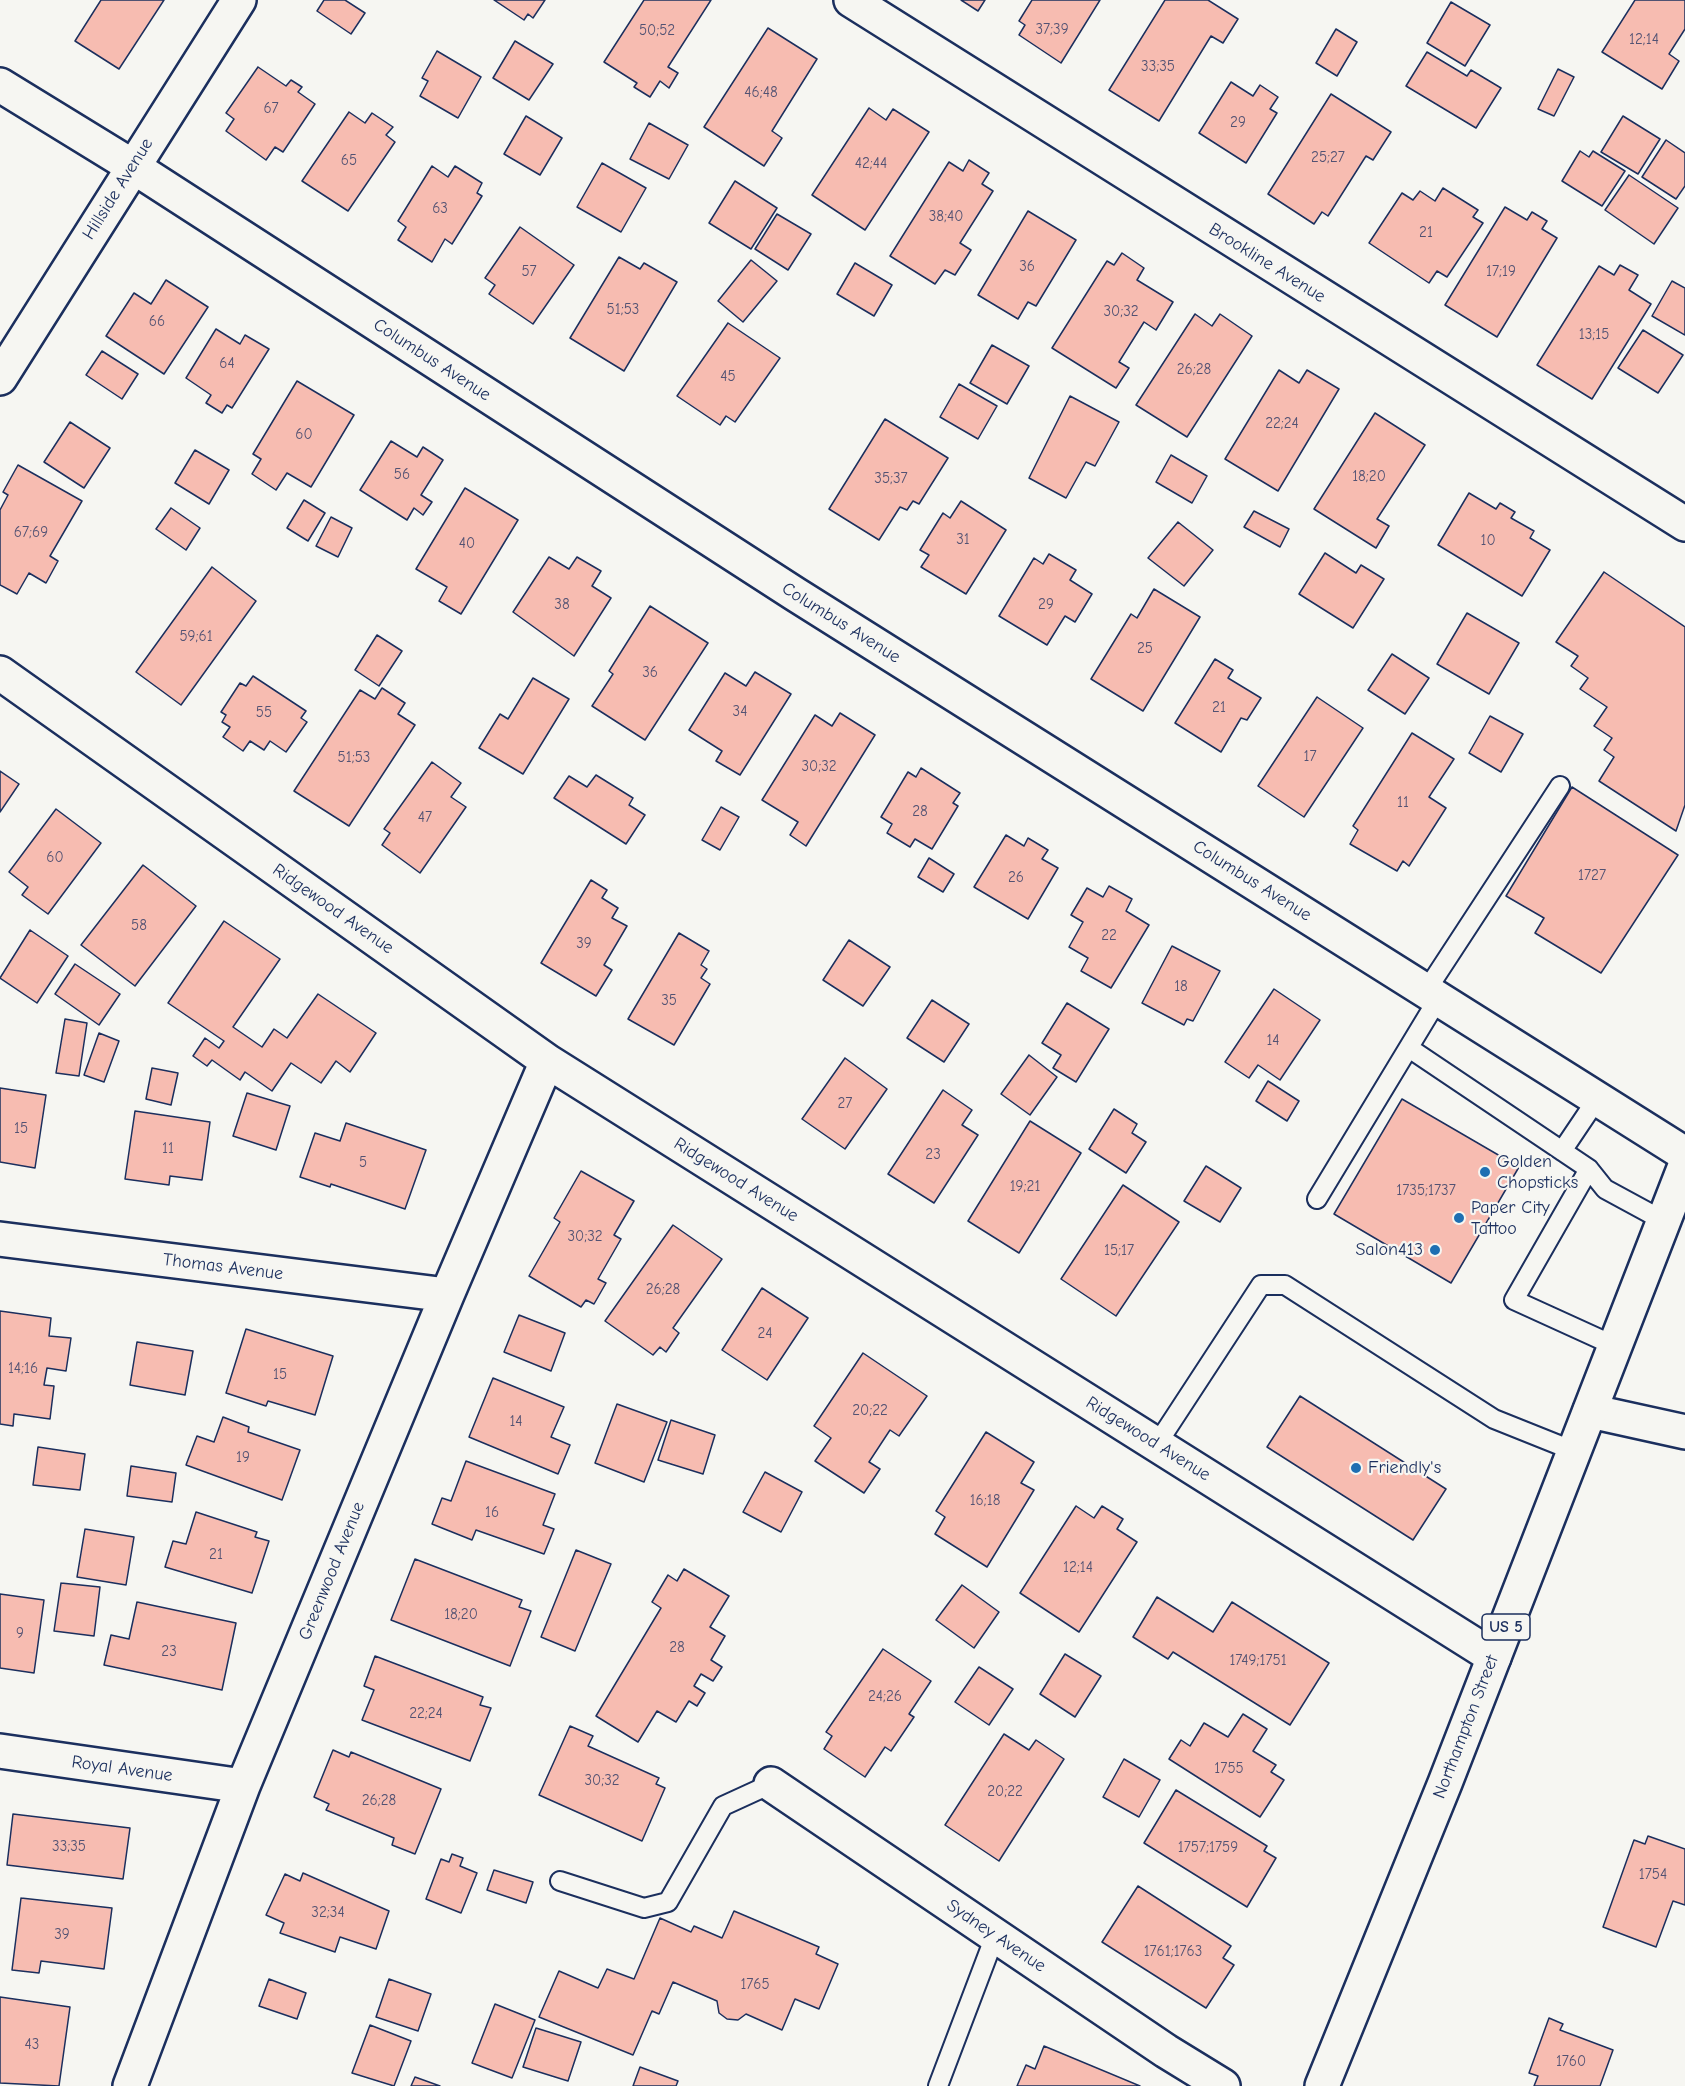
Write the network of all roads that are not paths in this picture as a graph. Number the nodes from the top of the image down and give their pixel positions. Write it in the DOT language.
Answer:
graph roads {
  1 [pos="238,0"];
  2 [pos="850,0"];
  3 [pos="0,85"];
  4 [pos="132,166"];
  5 [pos="0,378"];
  6 [pos="1685,524"];
  7 [pos="0,672"];
  8 [pos="1560,786"];
  9 [pos="1432,995"];
  10 [pos="1409,1048"];
  11 [pos="547,1061"];
  12 [pos="1597,1099"];
  13 [pos="1562,1151"];
  14 [pos="1685,1154"];
  15 [pos="1685,1166"];
  16 [pos="1589,1169"];
  17 [pos="1317,1199"];
  18 [pos="1664,1221"];
  19 [pos="0,1239"];
  20 [pos="447,1295"];
  21 [pos="1615,1346"];
  22 [pos="1590,1411"];
  23 [pos="1685,1432"];
  24 [pos="1157,1444"];
  25 [pos="1574,1451"];
  26 [pos="1494,1657"];
  27 [pos="0,1751"];
  28 [pos="771,1784"];
  29 [pos="243,1786"];
  30 [pos="560,1881"];
  31 [pos="995,1936"];
  32 [pos="130,2086"];
  33 [pos="939,2086"];
  34 [pos="1223,2086"];
  35 [pos="1322,2086"];
  1 -- 4 [label="street, Hillside Avenue"];
  2 -- 6 [label="street, Brookline Avenue"];
  3 -- 4 [label="street, Columbus Avenue"];
  4 -- 5 [label="street, Hillside Avenue"];
  4 -- 9 [label="street, Columbus Avenue"];
  7 -- 11 [label="street, Ridgewood Avenue"];
  8 -- 9 [label="lane"];
  9 -- 10 [label="lane"];
  9 -- 12 [label="street, Columbus Avenue"];
  10 -- 13 [label="lane"];
  10 -- 17 [label="lane"];
  11 -- 20 [label="street, Greenwood Avenue"];
  11 -- 24 [label="street, Ridgewood Avenue"];
  12 -- 13 [label="lane"];
  12 -- 14 [label="street, Columbus Avenue"];
  13 -- 16 [label="lane"];
  15 -- 18 [label="street, Northampton Street / US 5"];
  16 -- 18 [label="lane"];
  16 -- 21 [label="lane"];
  18 -- 21 [label="street, Northampton Street / US 5"];
  19 -- 20 [label="street, Thomas Avenue"];
  20 -- 29 [label="street, Greenwood Avenue"];
  21 -- 22 [label="street, Northampton Street / US 5"];
  22 -- 23 [label="street"];
  22 -- 25 [label="street, Northampton Street / US 5"];
  24 -- 25 [label="lane"];
  24 -- 26 [label="street, Ridgewood Avenue"];
  25 -- 26 [label="street, Northampton Street / US 5"];
  26 -- 35 [label="street, Northampton Street / US 5"];
  27 -- 29 [label="street, Royal Avenue"];
  28 -- 30 [label="lane"];
  28 -- 31 [label="street, Sydney Avenue"];
  29 -- 32 [label="street, Greenwood Avenue"];
  31 -- 33 [label="lane"];
  31 -- 34 [label="street, Sydney Avenue"];
}
